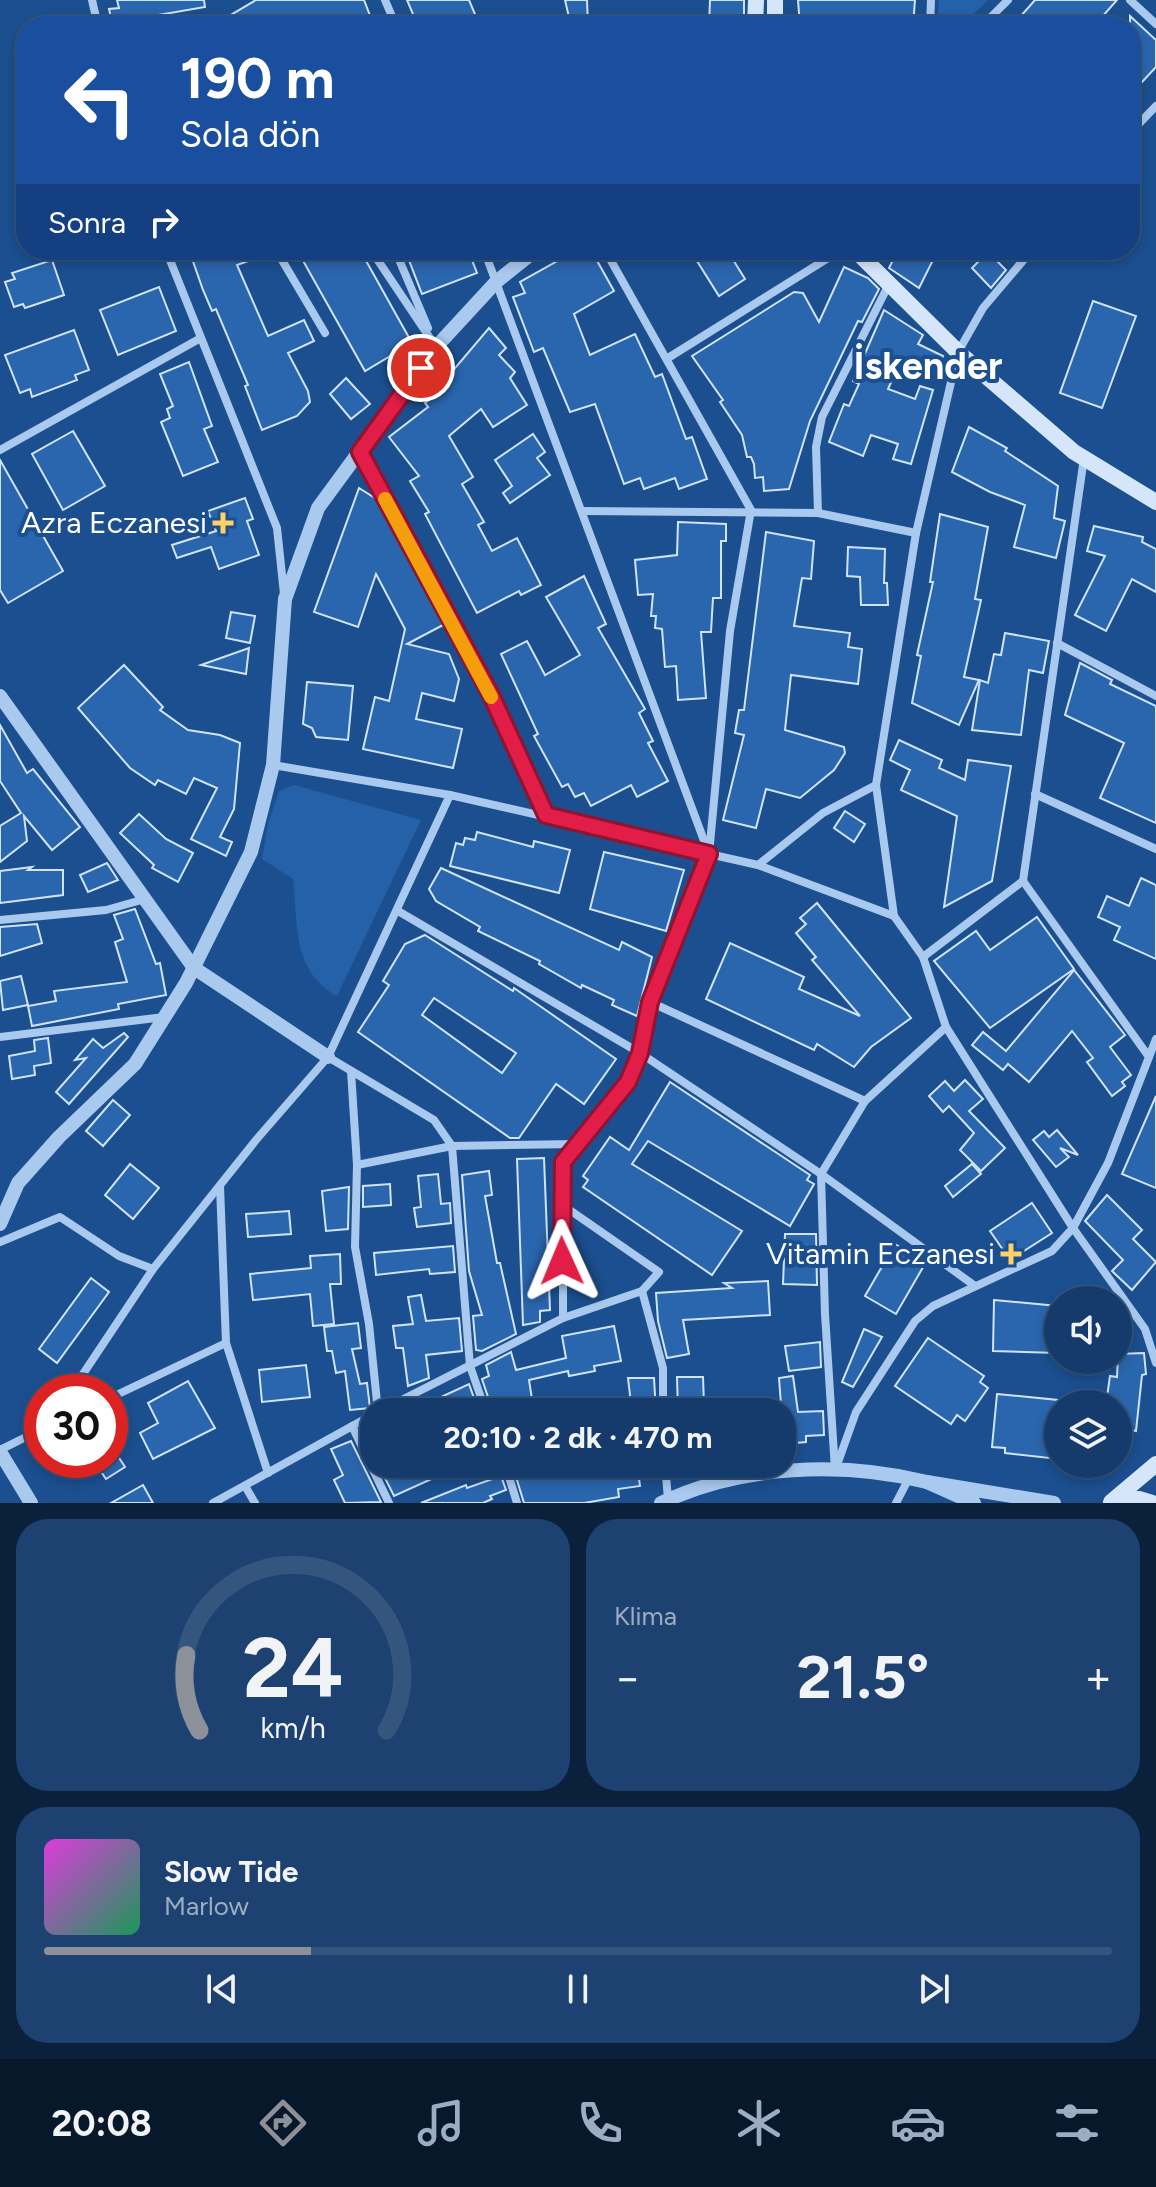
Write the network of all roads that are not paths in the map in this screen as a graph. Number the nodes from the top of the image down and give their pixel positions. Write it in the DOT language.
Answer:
graph roads {
  1 [pos="1008,0"];
  2 [pos="1130,0"];
  3 [pos="992,16"];
  4 [pos="1156,24"];
  5 [pos="1156,106"];
  6 [pos="1140,123"];
  7 [pos="170,260"];
  8 [pos="282,260"];
  9 [pos="378,260"];
  10 [pos="399,260"];
  11 [pos="488,260"];
  12 [pos="524,260"];
  13 [pos="611,260"];
  14 [pos="825,260"];
  15 [pos="865,260"];
  16 [pos="1024,260"];
  17 [pos="496,282"];
  18 [pos="889,284"];
  19 [pos="325,333"];
  20 [pos="199,339"];
  21 [pos="436,347"];
  22 [pos="958,352"];
  23 [pos="668,358"];
  24 [pos="0,450"];
  25 [pos="360,452"];
  26 [pos="1084,458"];
  27 [pos="1156,502"];
  28 [pos="751,510"];
  29 [pos="582,511"];
  30 [pos="818,513"];
  31 [pos="916,533"];
  32 [pos="285,599"];
  33 [pos="1057,643"];
  34 [pos="0,696"];
  35 [pos="1156,696"];
  36 [pos="273,765"];
  37 [pos="876,785"];
  38 [pos="1035,794"];
  39 [pos="450,795"];
  40 [pos="546,815"];
  41 [pos="1156,849"];
  42 [pos="709,854"];
  43 [pos="758,865"];
  44 [pos="1023,881"];
  45 [pos="145,899"];
  46 [pos="398,911"];
  47 [pos="894,916"];
  48 [pos="0,920"];
  49 [pos="923,957"];
  50 [pos="194,968"];
  51 [pos="650,1002"];
  52 [pos="165,1017"];
  53 [pos="946,1027"];
  54 [pos="0,1037"];
  55 [pos="1156,1039"];
  56 [pos="640,1053"];
  57 [pos="328,1057"];
  58 [pos="1149,1057"];
  59 [pos="351,1071"];
  60 [pos="865,1101"];
  61 [pos="576,1144"];
  62 [pos="452,1146"];
  63 [pos="357,1165"];
  64 [pos="821,1174"];
  65 [pos="220,1185"];
  66 [pos="561,1204"];
  67 [pos="0,1224"];
  68 [pos="1073,1228"];
  69 [pos="0,1242"];
  70 [pos="153,1269"];
  71 [pos="975,1286"];
  72 [pos="642,1291"];
  73 [pos="563,1318"];
  74 [pos="226,1343"];
  75 [pos="1156,1363"];
  76 [pos="470,1366"];
  77 [pos="83,1374"];
  78 [pos="128,1389"];
  79 [pos="376,1398"];
  80 [pos="407,1398"];
  81 [pos="481,1398"];
  82 [pos="663,1398"];
  83 [pos="360,1422"];
  84 [pos="352,1426"];
  85 [pos="24,1438"];
  86 [pos="0,1451"];
  87 [pos="1156,1464"];
  88 [pos="835,1470"];
  89 [pos="268,1473"];
  90 [pos="509,1478"];
  91 [pos="665,1478"];
  92 [pos="909,1478"];
  93 [pos="927,1482"];
  94 [pos="245,1486"];
  95 [pos="665,1501"];
  96 [pos="969,1502"];
  97 [pos="1110,1502"];
  98 [pos="31,1503"];
  99 [pos="213,1503"];
  100 [pos="255,1503"];
  101 [pos="389,1503"];
  102 [pos="517,1503"];
  103 [pos="896,1503"];
  104 [pos="1054,1503"];
  105 [pos="1152,1503"];
  1 -- 3 [label="street"];
  2 -- 4 [label="street"];
  5 -- 6 [label="street"];
  7 -- 20 [label="street"];
  8 -- 19 [label="street"];
  9 -- 21 [label="street"];
  10 -- 21 [label="street"];
  11 -- 17 [label="street"];
  12 -- 17 [label="street"];
  13 -- 23 [label="street"];
  14 -- 23 [label="street"];
  15 -- 18 [label="main road"];
  16 -- 22 [label="street"];
  17 -- 21 [label="street"];
  17 -- 29 [label="street"];
  18 -- 22 [label="main road"];
  18 -- 30 [label="street"];
  20 -- 24 [label="street"];
  20 -- 32 [label="street"];
  21 -- 25 [label="street"];
  22 -- 26 [label="main road"];
  22 -- 31 [label="street"];
  23 -- 28 [label="street"];
  25 -- 32 [label="street"];
  25 -- 40 [label="street"];
  26 -- 27 [label="main road"];
  26 -- 33 [label="street"];
  28 -- 29 [label="street"];
  28 -- 30 [label="street"];
  28 -- 42 [label="street"];
  29 -- 42 [label="street"];
  30 -- 31 [label="street"];
  31 -- 37 [label="street"];
  32 -- 36 [label="street"];
  33 -- 35 [label="street"];
  33 -- 38 [label="street"];
  34 -- 45 [label="street"];
  36 -- 39 [label="street"];
  36 -- 50 [label="street"];
  37 -- 43 [label="street"];
  37 -- 47 [label="street"];
  38 -- 41 [label="street"];
  38 -- 44 [label="street"];
  39 -- 40 [label="street"];
  39 -- 46 [label="street"];
  40 -- 42 [label="street"];
  42 -- 43 [label="street"];
  42 -- 51 [label="street"];
  43 -- 47 [label="street"];
  44 -- 49 [label="street"];
  44 -- 58 [label="street"];
  45 -- 48 [label="street"];
  45 -- 50 [label="street"];
  46 -- 56 [label="street"];
  46 -- 57 [label="street"];
  47 -- 49 [label="street"];
  49 -- 53 [label="street"];
  50 -- 52 [label="street"];
  50 -- 57 [label="street"];
  51 -- 56 [label="street"];
  51 -- 60 [label="street"];
  52 -- 54 [label="street"];
  52 -- 67 [label="street"];
  53 -- 60 [label="street"];
  53 -- 68 [label="street"];
  55 -- 58 [label="street"];
  56 -- 61 [label="street"];
  56 -- 64 [label="street"];
  57 -- 59 [label="street"];
  57 -- 65 [label="street"];
  58 -- 68 [label="street"];
  59 -- 62 [label="street"];
  59 -- 63 [label="street"];
  60 -- 64 [label="street"];
  61 -- 62 [label="street"];
  61 -- 66 [label="street"];
  62 -- 63 [label="street"];
  62 -- 76 [label="street"];
  63 -- 79 [label="street"];
  64 -- 71 [label="street"];
  64 -- 88 [label="street"];
  65 -- 70 [label="street"];
  65 -- 74 [label="street"];
  66 -- 72 [label="street"];
  66 -- 73 [label="street"];
  68 -- 71 [label="street"];
  68 -- 75 [label="street"];
  69 -- 70 [label="street"];
  70 -- 77 [label="street"];
  71 -- 88 [label="street"];
  72 -- 73 [label="street"];
  72 -- 82 [label="street"];
  73 -- 76 [label="street"];
  74 -- 78 [label="street"];
  74 -- 89 [label="street"];
  76 -- 80 [label="street"];
  76 -- 81 [label="street"];
  83 -- 84 [label="street"];
  84 -- 89 [label="street"];
  84 -- 101 [label="street"];
  85 -- 86 [label="street"];
  86 -- 98 [label="street"];
  87 -- 97 [label="main road"];
  88 -- 92 [label="street"];
  88 -- 95 [label="street"];
  89 -- 94 [label="street"];
  90 -- 102 [label="street"];
  91 -- 95 [label="street"];
  92 -- 93 [label="street"];
  92 -- 103 [label="street"];
  93 -- 96 [label="street"];
  93 -- 104 [label="street"];
  94 -- 99 [label="street"];
  94 -- 100 [label="street"];
  97 -- 105 [label="main road"];
}
